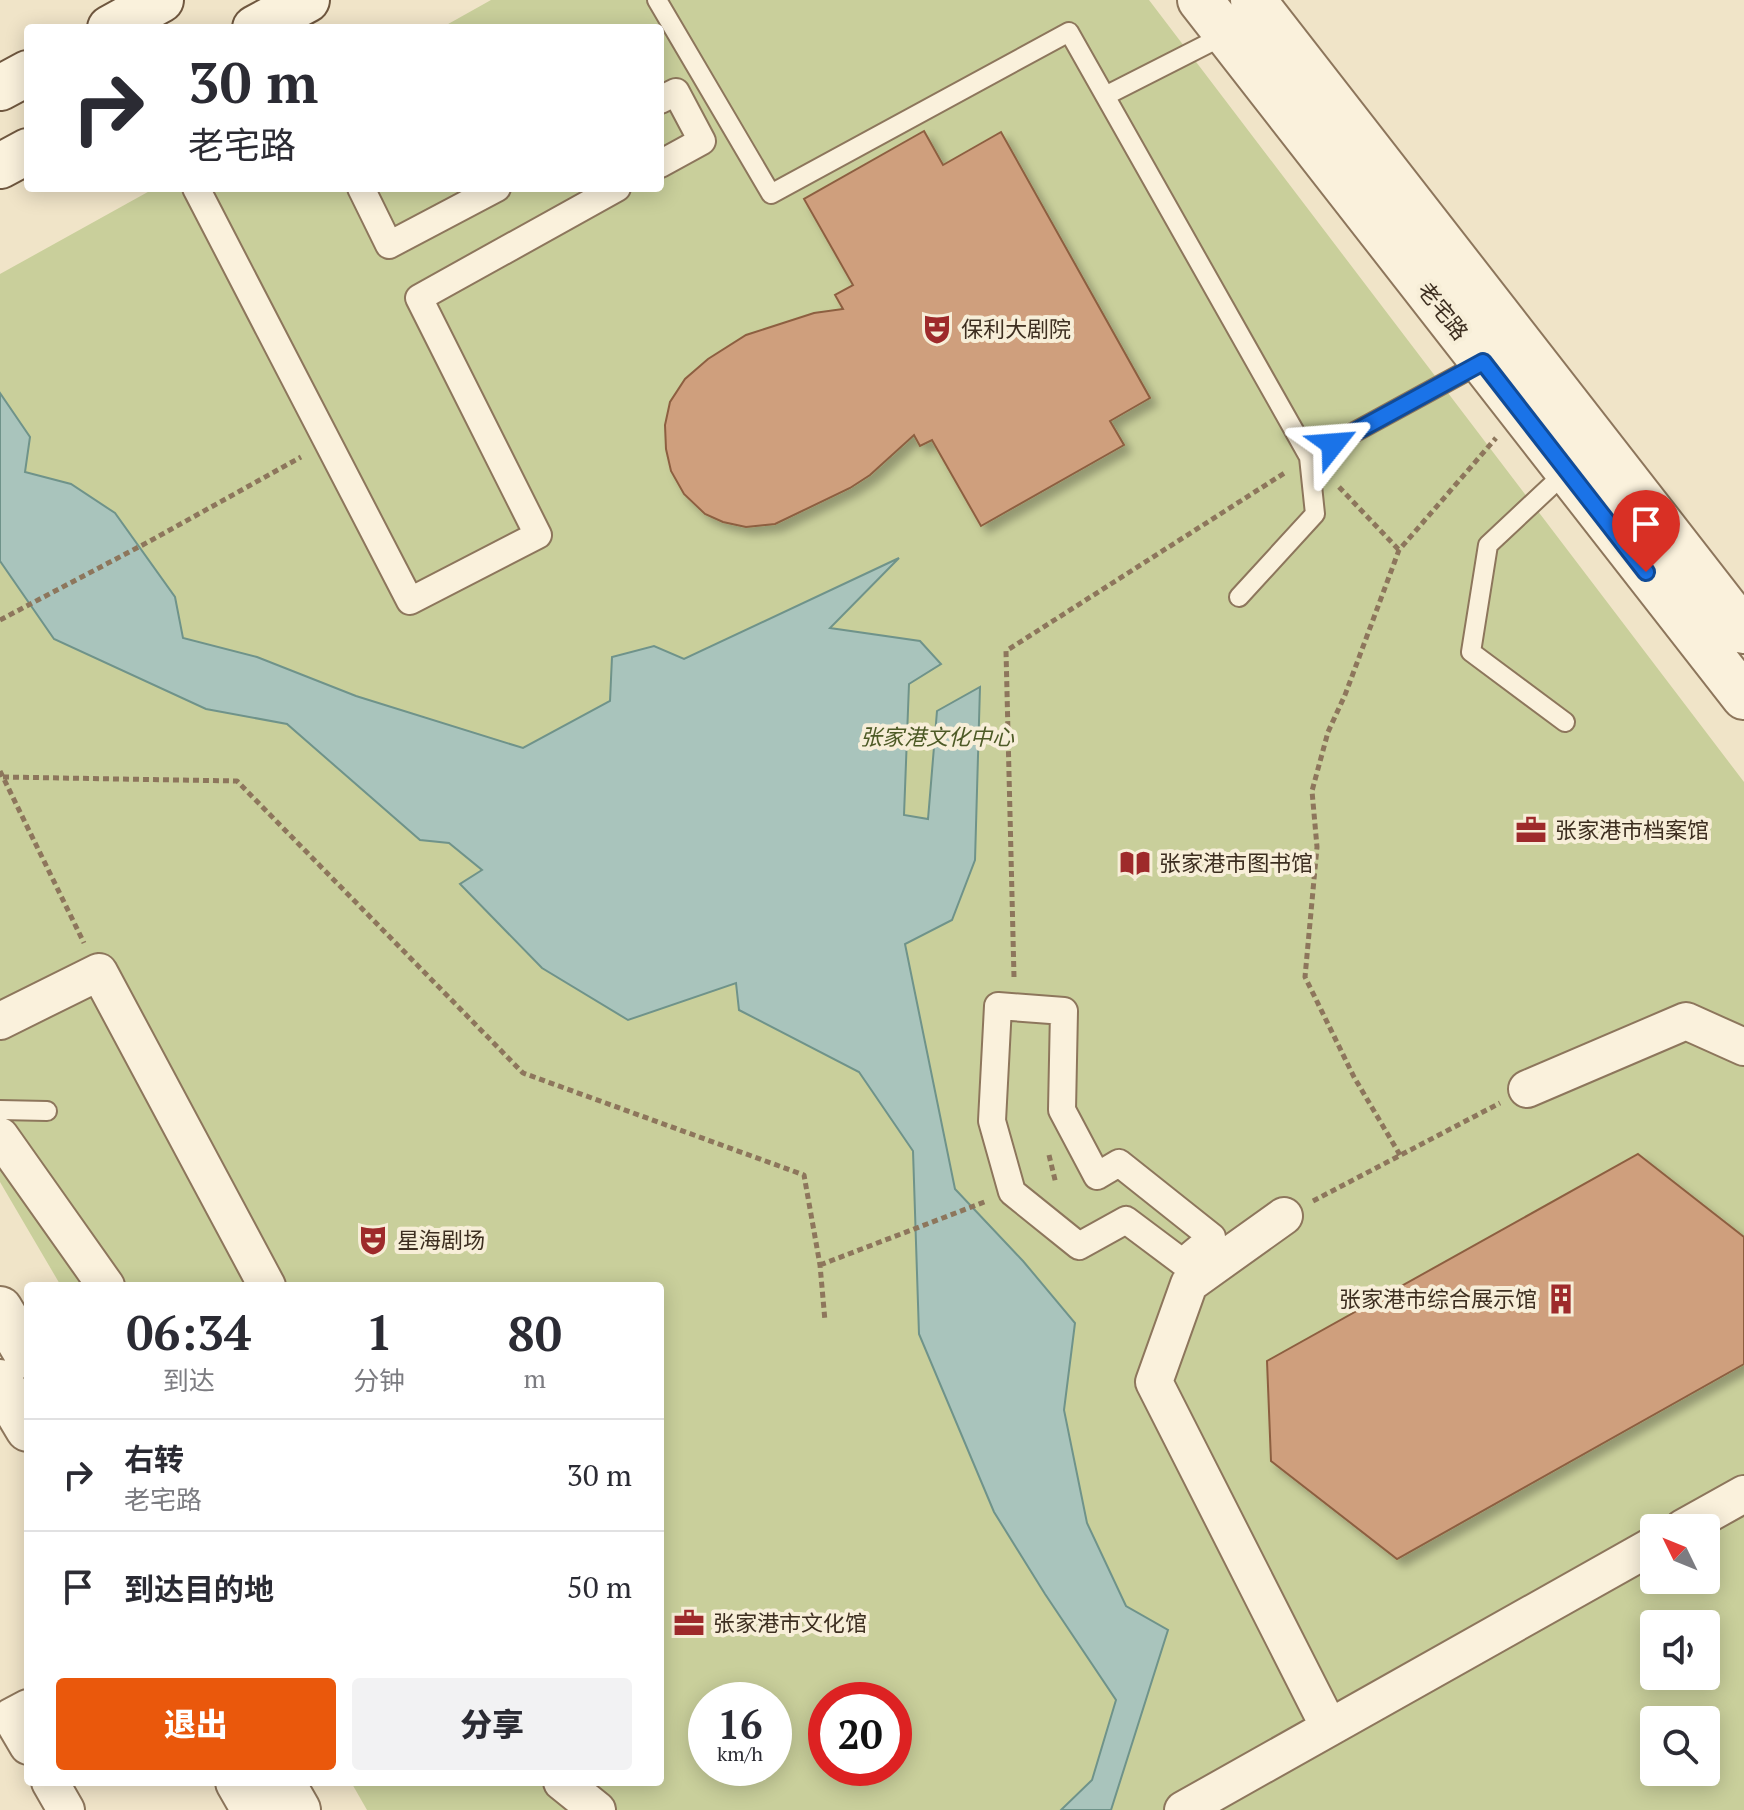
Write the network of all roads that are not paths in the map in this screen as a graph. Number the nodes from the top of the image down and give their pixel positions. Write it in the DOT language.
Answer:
graph roads {
  1 [pos="161,0"];
  2 [pos="307,0"];
  3 [pos="657,0"];
  4 [pos="1200,0"];
  5 [pos="1253,0"];
  6 [pos="117,24"];
  7 [pos="262,24"];
  8 [pos="1227,34"];
  9 [pos="24,75"];
  10 [pos="0,88"];
  11 [pos="1105,96"];
  12 [pos="664,98"];
  13 [pos="24,153"];
  14 [pos="664,162"];
  15 [pos="0,166"];
  16 [pos="198,192"];
  17 [pos="363,192"];
  18 [pos="489,192"];
  19 [pos="610,192"];
  20 [pos="1483,362"];
  21 [pos="1309,457"];
  22 [pos="1567,471"];
  23 [pos="1239,597"];
  24 [pos="1744,631"];
  25 [pos="1744,697"];
  26 [pos="1565,722"];
  27 [pos="1015,1007"];
  28 [pos="0,1021"];
  29 [pos="1744,1047"];
  30 [pos="1527,1089"];
  31 [pos="0,1110"];
  32 [pos="47,1111"];
  33 [pos="0,1136"];
  34 [pos="1284,1216"];
  35 [pos="103,1282"];
  36 [pos="265,1282"];
  37 [pos="0,1309"];
  38 [pos="24,1349"];
  39 [pos="0,1382"];
  40 [pos="24,1422"];
  41 [pos="1744,1494"];
  42 [pos="1708,1514"];
  43 [pos="1640,1553"];
  44 [pos="24,1710"];
  45 [pos="1329,1727"];
  46 [pos="24,1739"];
  47 [pos="52,1786"];
  48 [pos="240,1786"];
  49 [pos="284,1786"];
  50 [pos="567,1786"];
  51 [pos="66,1810"];
  52 [pos="254,1810"];
  53 [pos="298,1810"];
  54 [pos="597,1810"];
  55 [pos="1183,1810"];
  1 -- 6 [label="street"];
  2 -- 7 [label="street"];
  3 -- 11 [label="lane"];
  4 -- 8 [label="street, 老宅路"];
  5 -- 24 [label="street, 老宅路"];
  8 -- 11 [label="lane"];
  8 -- 20 [label="street, 老宅路"];
  9 -- 10 [label="street"];
  11 -- 21 [label="lane"];
  12 -- 14 [label="street"];
  13 -- 15 [label="street"];
  16 -- 19 [label="street"];
  17 -- 18 [label="street"];
  20 -- 21 [label="lane"];
  20 -- 22 [label="street, 老宅路"];
  21 -- 23 [label="lane"];
  22 -- 25 [label="street, 老宅路"];
  22 -- 26 [label="lane"];
  27 -- 27 [label="street"];
  28 -- 36 [label="street"];
  29 -- 30 [label="street"];
  31 -- 32 [label="lane"];
  33 -- 35 [label="street"];
  34 -- 45 [label="street"];
  37 -- 38 [label="street"];
  39 -- 40 [label="street"];
  41 -- 42 [label="street"];
  43 -- 45 [label="street"];
  44 -- 46 [label="street"];
  45 -- 55 [label="street"];
  47 -- 51 [label="street"];
  48 -- 52 [label="street"];
  49 -- 53 [label="street"];
  50 -- 54 [label="street"];
}
